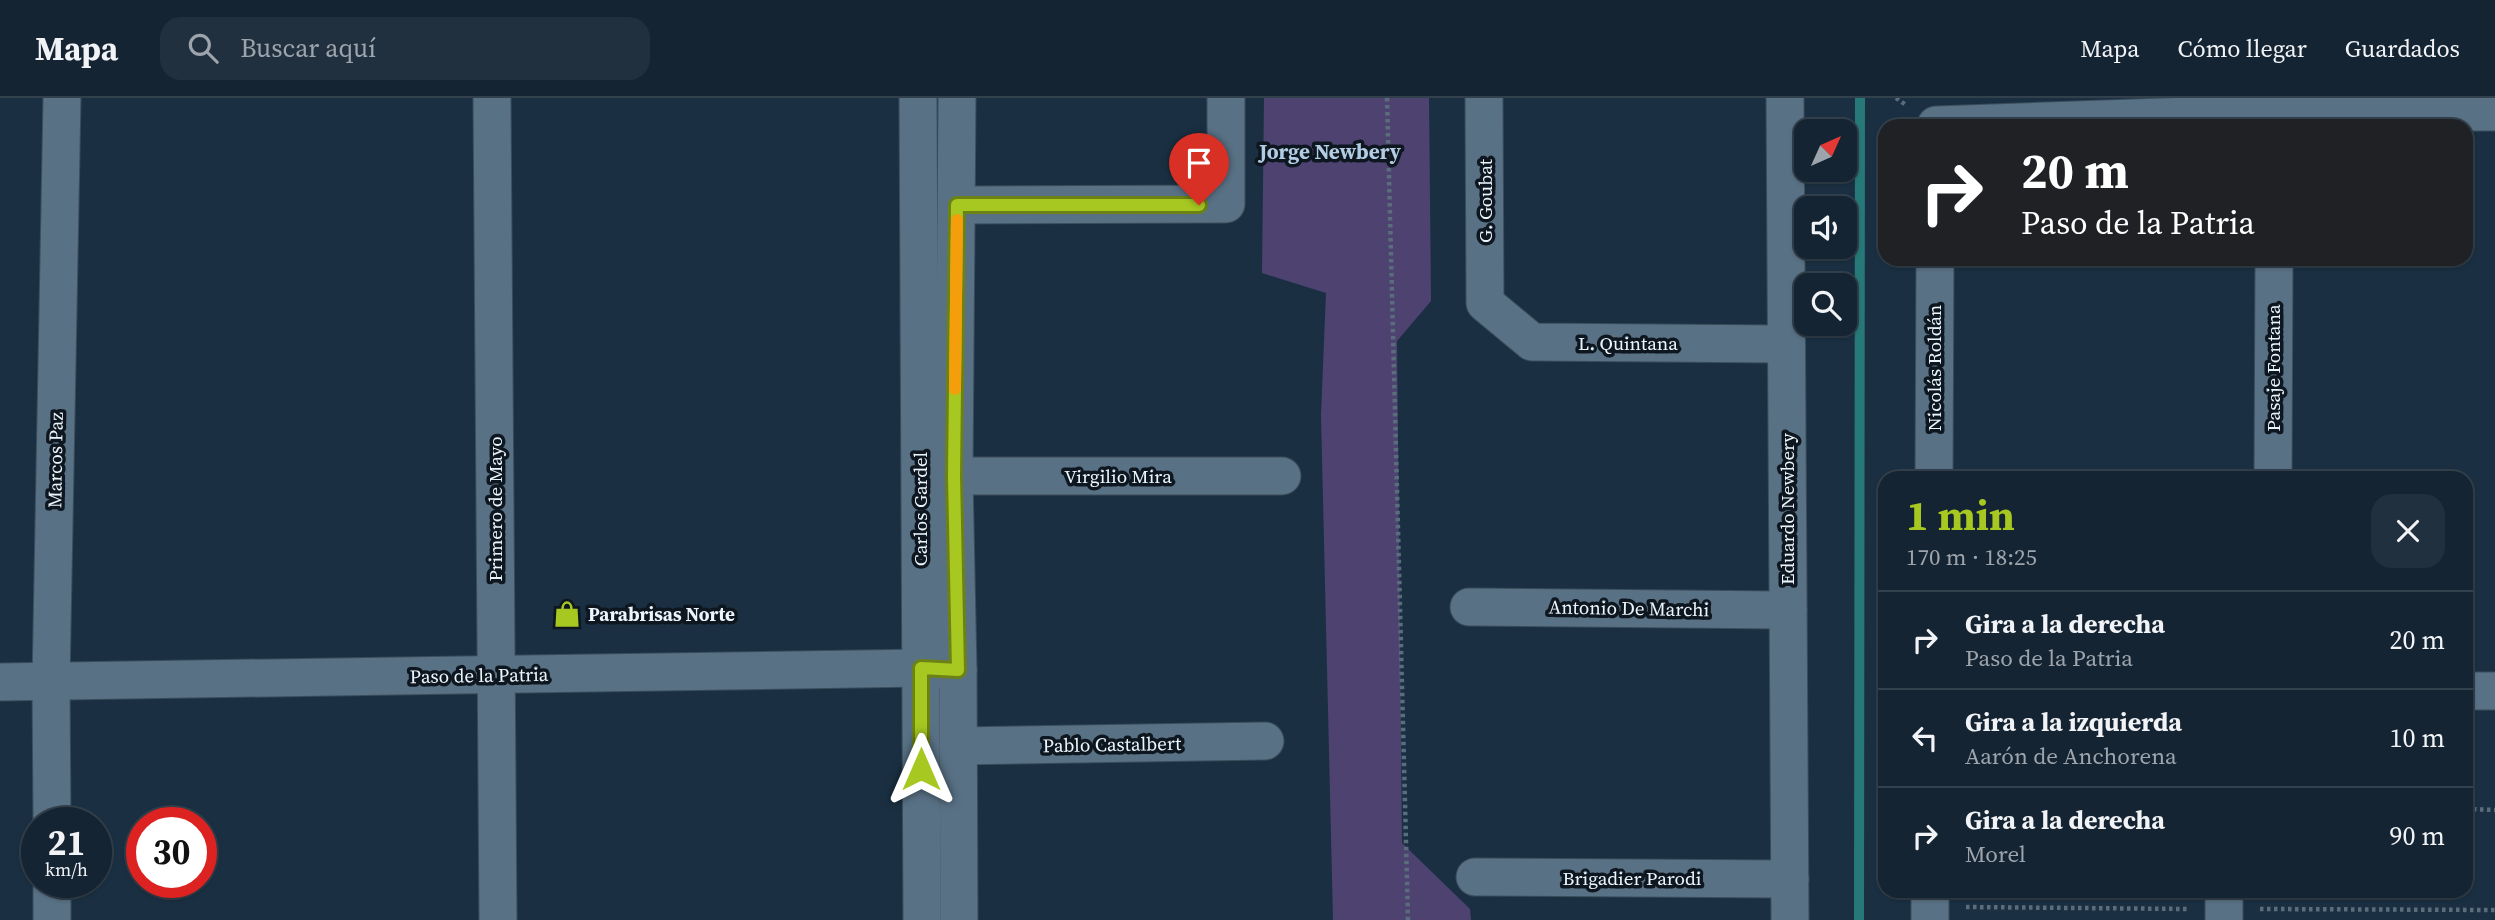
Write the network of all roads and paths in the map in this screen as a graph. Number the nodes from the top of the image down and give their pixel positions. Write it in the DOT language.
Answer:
graph roads {
  1 [pos="62,98"];
  2 [pos="492,98"];
  3 [pos="918,98"];
  4 [pos="957,98"];
  5 [pos="1226,98"];
  6 [pos="1387,98"];
  7 [pos="1484,98"];
  8 [pos="1785,98"];
  9 [pos="2495,111"];
  10 [pos="2274,112"];
  11 [pos="1936,116"];
  12 [pos="957,205"];
  13 [pos="1935,266"];
  14 [pos="2274,266"];
  15 [pos="1485,303"];
  16 [pos="1786,344"];
  17 [pos="1934,471"];
  18 [pos="2273,471"];
  19 [pos="954,476"];
  20 [pos="1282,476"];
  21 [pos="1469,607"];
  22 [pos="1788,610"];
  23 [pos="921,668"];
  24 [pos="958,670"];
  25 [pos="495,675"];
  26 [pos="0,682"];
  27 [pos="51,682"];
  28 [pos="2473,691"];
  29 [pos="2495,691"];
  30 [pos="1265,741"];
  31 [pos="958,746"];
  32 [pos="52,807"];
  33 [pos="2473,810"];
  34 [pos="2495,810"];
  35 [pos="1475,877"];
  36 [pos="1790,879"];
  37 [pos="52,898"];
  38 [pos="1930,898"];
  39 [pos="2224,898"];
  40 [pos="52,920"];
  41 [pos="498,920"];
  42 [pos="922,920"];
  43 [pos="959,920"];
  44 [pos="1408,920"];
  45 [pos="1790,920"];
  46 [pos="1930,920"];
  47 [pos="2224,920"];
  1 -- 27 [label="street, Marcos Paz"];
  2 -- 25 [label="street, Primero de Mayo"];
  3 -- 23 [label="street, Carlos Gardel"];
  4 -- 12 [label="street"];
  5 -- 12 [label="street"];
  6 -- 44 [label="path"];
  7 -- 15 [label="street, G. Goubat"];
  8 -- 16 [label="street, Eduardo Newbery"];
  9 -- 10 [label="street"];
  10 -- 11 [label="street"];
  12 -- 19 [label="street"];
  13 -- 17 [label="street, Nicolás Roldán"];
  14 -- 18 [label="street, Pasaje Fontana"];
  15 -- 16 [label="street, L. Quintana"];
  16 -- 22 [label="street, Eduardo Newbery"];
  19 -- 20 [label="street, Virgilio Mira"];
  19 -- 24 [label="street"];
  21 -- 22 [label="street, Antonio De Marchi"];
  22 -- 36 [label="street, Eduardo Newbery"];
  23 -- 24 [label="street, Paso de la Patria"];
  23 -- 25 [label="street, Paso de la Patria"];
  23 -- 42 [label="street, Carlos Gardel"];
  24 -- 31 [label="street"];
  25 -- 27 [label="street, Paso de la Patria"];
  25 -- 41 [label="street, Primero de Mayo"];
  26 -- 27 [label="street, Paso de la Patria"];
  27 -- 32 [label="street, Marcos Paz"];
  28 -- 29 [label="street"];
  30 -- 31 [label="street, Pablo Castalbert"];
  31 -- 43 [label="street"];
  33 -- 34 [label="path"];
  35 -- 36 [label="street, Brigadier Parodi"];
  36 -- 45 [label="street, Eduardo Newbery"];
  37 -- 40 [label="street"];
  38 -- 46 [label="street"];
  39 -- 47 [label="street"];
}
